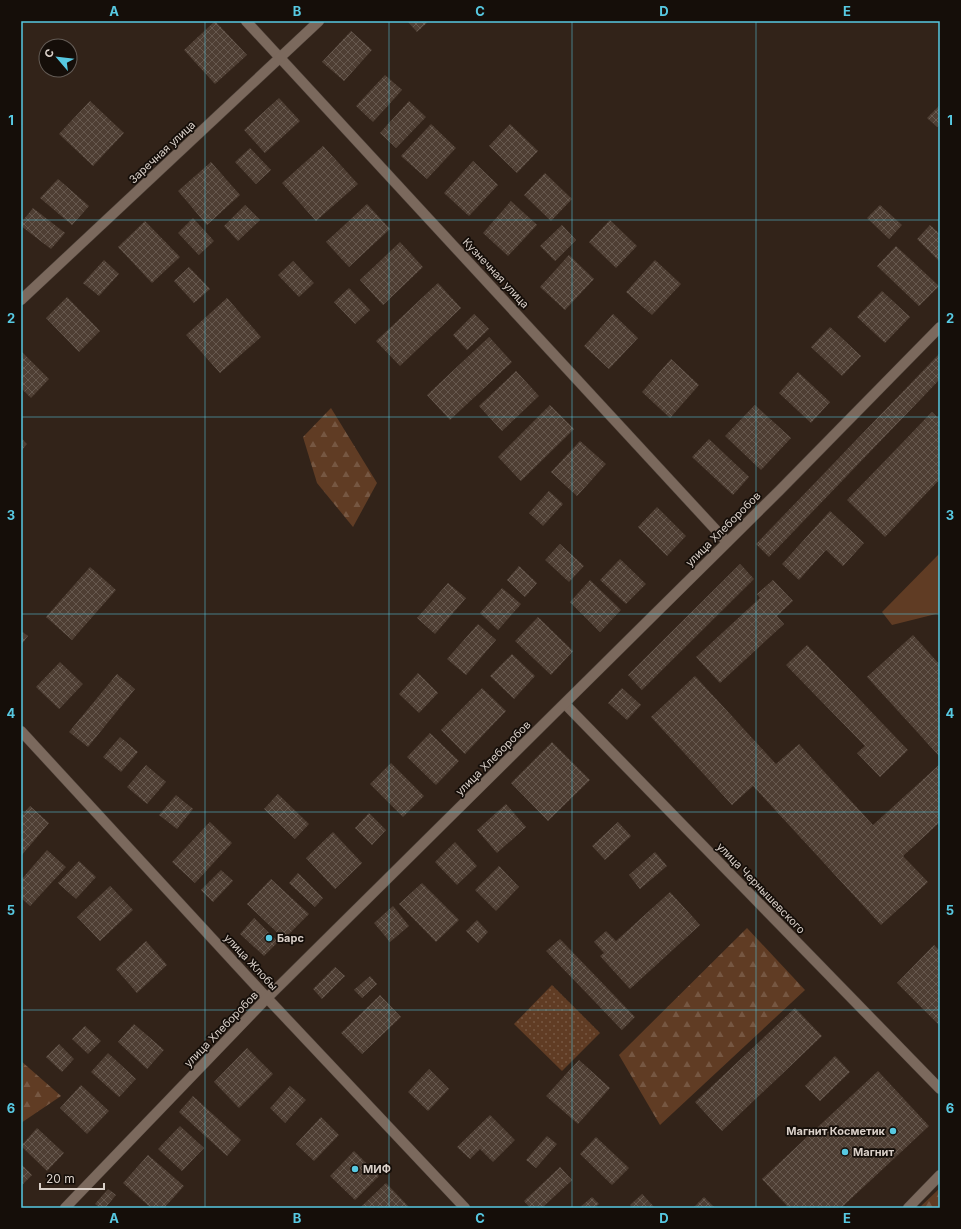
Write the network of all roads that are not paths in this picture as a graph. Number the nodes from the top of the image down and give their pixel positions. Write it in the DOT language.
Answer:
graph roads {
  1 [pos="246,21"];
  2 [pos="320,21"];
  3 [pos="281,57"];
  4 [pos="21,300"];
  5 [pos="940,327"];
  6 [pos="727,542"];
  7 [pos="565,704"];
  8 [pos="21,731"];
  9 [pos="268,998"];
  10 [pos="940,1089"];
  11 [pos="940,1175"];
  12 [pos="460,1206"];
  13 [pos="65,1208"];
  14 [pos="908,1208"];
  1 -- 3 [label="street, Кузнечная улица"];
  2 -- 3 [label="street, Заречная улица"];
  3 -- 4 [label="street, Заречная улица"];
  3 -- 6 [label="street, Кузнечная улица"];
  5 -- 6 [label="street, улица Хлеборобов"];
  6 -- 7 [label="street, улица Хлеборобов"];
  7 -- 9 [label="street, улица Хлеборобов"];
  7 -- 10 [label="street, улица Чернышевского"];
  8 -- 9 [label="street, улица Жлобы"];
  9 -- 12 [label="street, улица Жлобы"];
  9 -- 13 [label="street, улица Хлеборобов"];
  11 -- 14 [label="street"];
}
